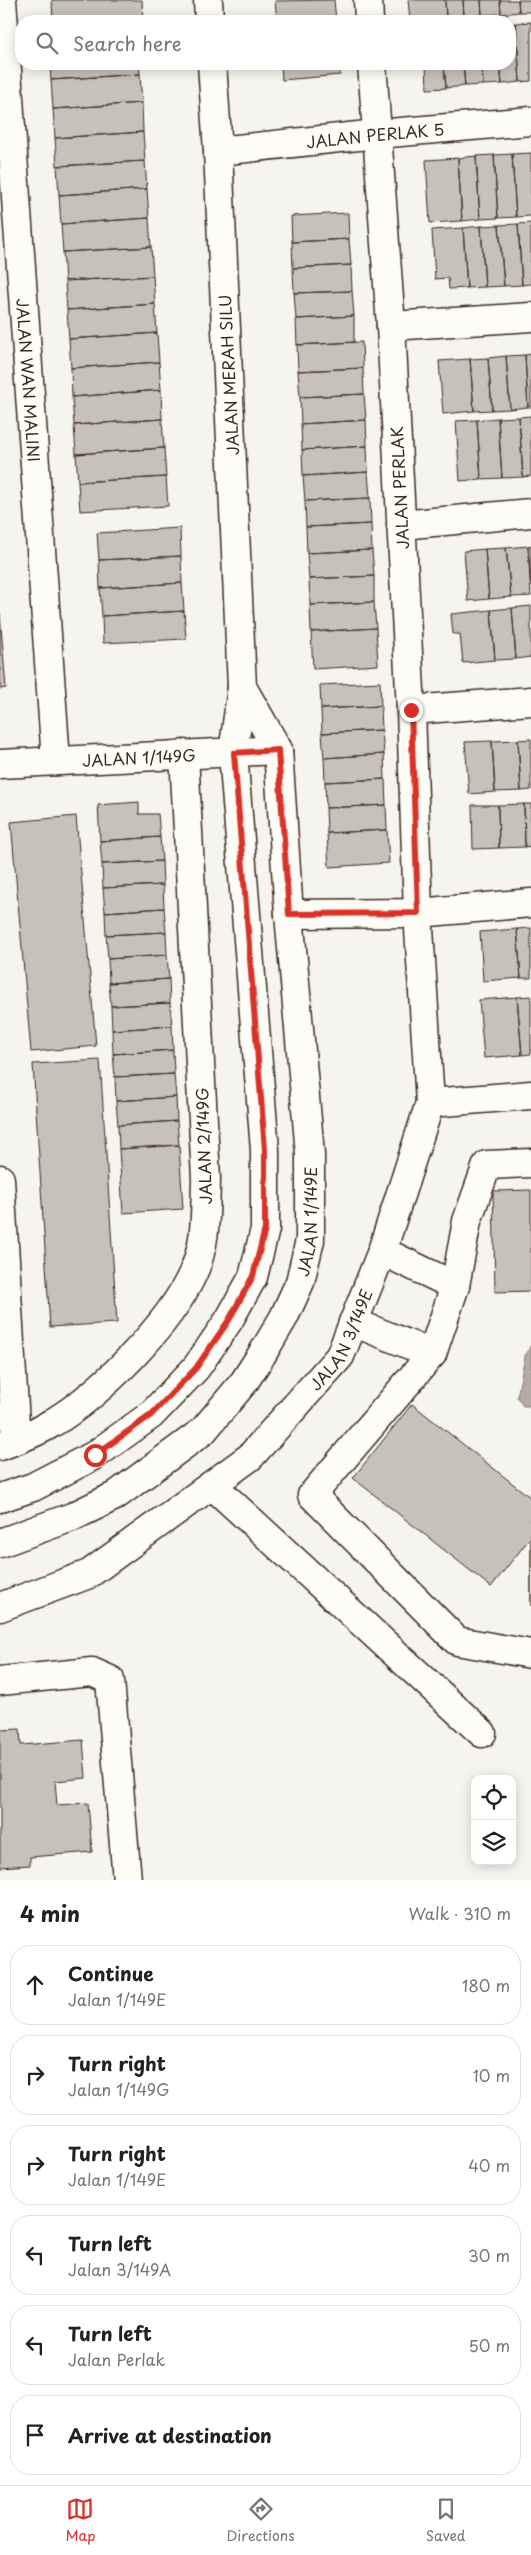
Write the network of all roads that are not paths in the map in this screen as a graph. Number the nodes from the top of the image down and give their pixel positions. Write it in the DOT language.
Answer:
graph roads {
  1 [pos="2,0"];
  2 [pos="208,0"];
  3 [pos="368,0"];
  4 [pos="209,15"];
  5 [pos="369,15"];
  6 [pos="212,70"];
  7 [pos="372,70"];
  8 [pos="531,121"];
  9 [pos="377,134"];
  10 [pos="218,151"];
  11 [pos="531,317"];
  12 [pos="391,326"];
  13 [pos="531,513"];
  14 [pos="401,525"];
  15 [pos="242,686"];
  16 [pos="531,702"];
  17 [pos="411,710"];
  18 [pos="278,750"];
  19 [pos="234,753"];
  20 [pos="184,754"];
  21 [pos="56,761"];
  22 [pos="0,764"];
  23 [pos="531,903"];
  24 [pos="418,913"];
  25 [pos="289,914"];
  26 [pos="531,1095"];
  27 [pos="430,1103"];
  28 [pos="531,1163"];
  29 [pos="0,1179"];
  30 [pos="382,1251"];
  31 [pos="456,1286"];
  32 [pos="353,1322"];
  33 [pos="432,1354"];
  34 [pos="8,1443"];
  35 [pos="212,1484"];
  36 [pos="0,1498"];
  37 [pos="0,1543"];
  38 [pos="0,1607"];
  39 [pos="531,1654"];
  40 [pos="0,1681"];
  41 [pos="482,1733"];
  42 [pos="127,1880"];
  1 -- 21 [label="street, JALAN WAN MALINI"];
  2 -- 4 [label="street"];
  3 -- 5 [label="street"];
  6 -- 10 [label="street, JALAN MERAH SILU"];
  7 -- 9 [label="street, JALAN PERLAK"];
  8 -- 9 [label="street, JALAN PERLAK 5"];
  9 -- 10 [label="street, JALAN PERLAK 5"];
  9 -- 12 [label="street, JALAN PERLAK"];
  10 -- 15 [label="street, JALAN MERAH SILU"];
  11 -- 12 [label="street"];
  12 -- 14 [label="street, JALAN PERLAK"];
  13 -- 14 [label="street"];
  14 -- 17 [label="street, JALAN PERLAK"];
  15 -- 18 [label="street, JALAN MERAH SILU"];
  15 -- 19 [label="street, JALAN MERAH SILU"];
  16 -- 17 [label="street"];
  17 -- 24 [label="street, JALAN PERLAK"];
  18 -- 19 [label="street, JALAN 1/149G"];
  18 -- 25 [label="street, JALAN 1/149E"];
  19 -- 20 [label="street, JALAN 1/149G"];
  19 -- 36 [label="street"];
  20 -- 21 [label="street, JALAN 1/149G"];
  20 -- 34 [label="street, JALAN 2/149G"];
  21 -- 22 [label="street, JALAN 1/149G"];
  23 -- 24 [label="street"];
  24 -- 25 [label="street"];
  24 -- 27 [label="street, JALAN 3/149E"];
  25 -- 37 [label="street, JALAN 1/149E"];
  26 -- 27 [label="street"];
  27 -- 30 [label="street, JALAN 3/149E"];
  28 -- 31 [label="street"];
  29 -- 34 [label="street"];
  30 -- 31 [label="street"];
  30 -- 32 [label="street, JALAN 3/149E"];
  31 -- 33 [label="street"];
  32 -- 33 [label="street"];
  32 -- 35 [label="street, JALAN 3/149E"];
  33 -- 39 [label="street"];
  35 -- 38 [label="street, JALAN 3/149E"];
  35 -- 41 [label="street"];
  40 -- 42 [label="street"];
}
